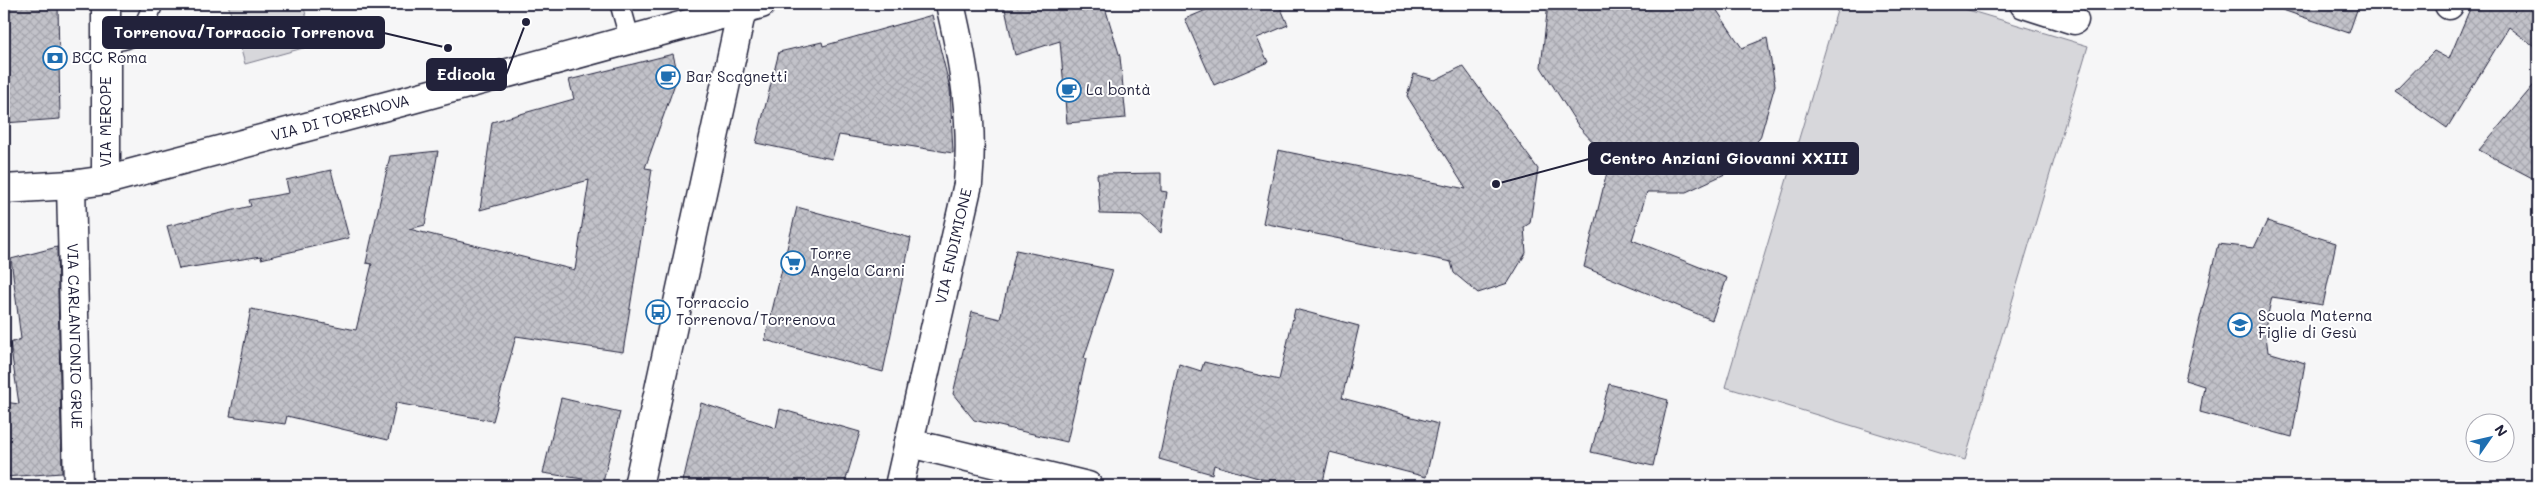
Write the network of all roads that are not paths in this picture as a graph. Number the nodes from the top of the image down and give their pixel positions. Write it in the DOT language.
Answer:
graph roads {
  1 [pos="106,4"];
  2 [pos="153,4"];
  3 [pos="620,4"];
  4 [pos="950,4"];
  5 [pos="2024,4"];
  6 [pos="751,6"];
  7 [pos="2074,20"];
  8 [pos="630,40"];
  9 [pos="106,41"];
  10 [pos="106,180"];
  11 [pos="71,185"];
  12 [pos="4,189"];
  13 [pos="909,443"];
  14 [pos="78,486"];
  15 [pos="638,486"];
  16 [pos="899,486"];
  17 [pos="1088,486"];
  1 -- 9 [label="street, VIA MEROPE"];
  2 -- 9 [label="lane"];
  3 -- 8 [label="lane"];
  4 -- 13 [label="street, VIA ENDIMIONE"];
  5 -- 7 [label="street"];
  6 -- 8 [label="street, VIA DI TORRENOVA"];
  6 -- 15 [label="street"];
  8 -- 10 [label="street, VIA DI TORRENOVA"];
  9 -- 10 [label="street, VIA MEROPE"];
  10 -- 11 [label="street, VIA DI TORRENOVA"];
  11 -- 12 [label="street, VIA DI TORRENOVA"];
  11 -- 14 [label="street, VIA CARLANTONIO GRUE"];
  13 -- 16 [label="street, VIA ENDIMIONE"];
  13 -- 17 [label="street"];
}
